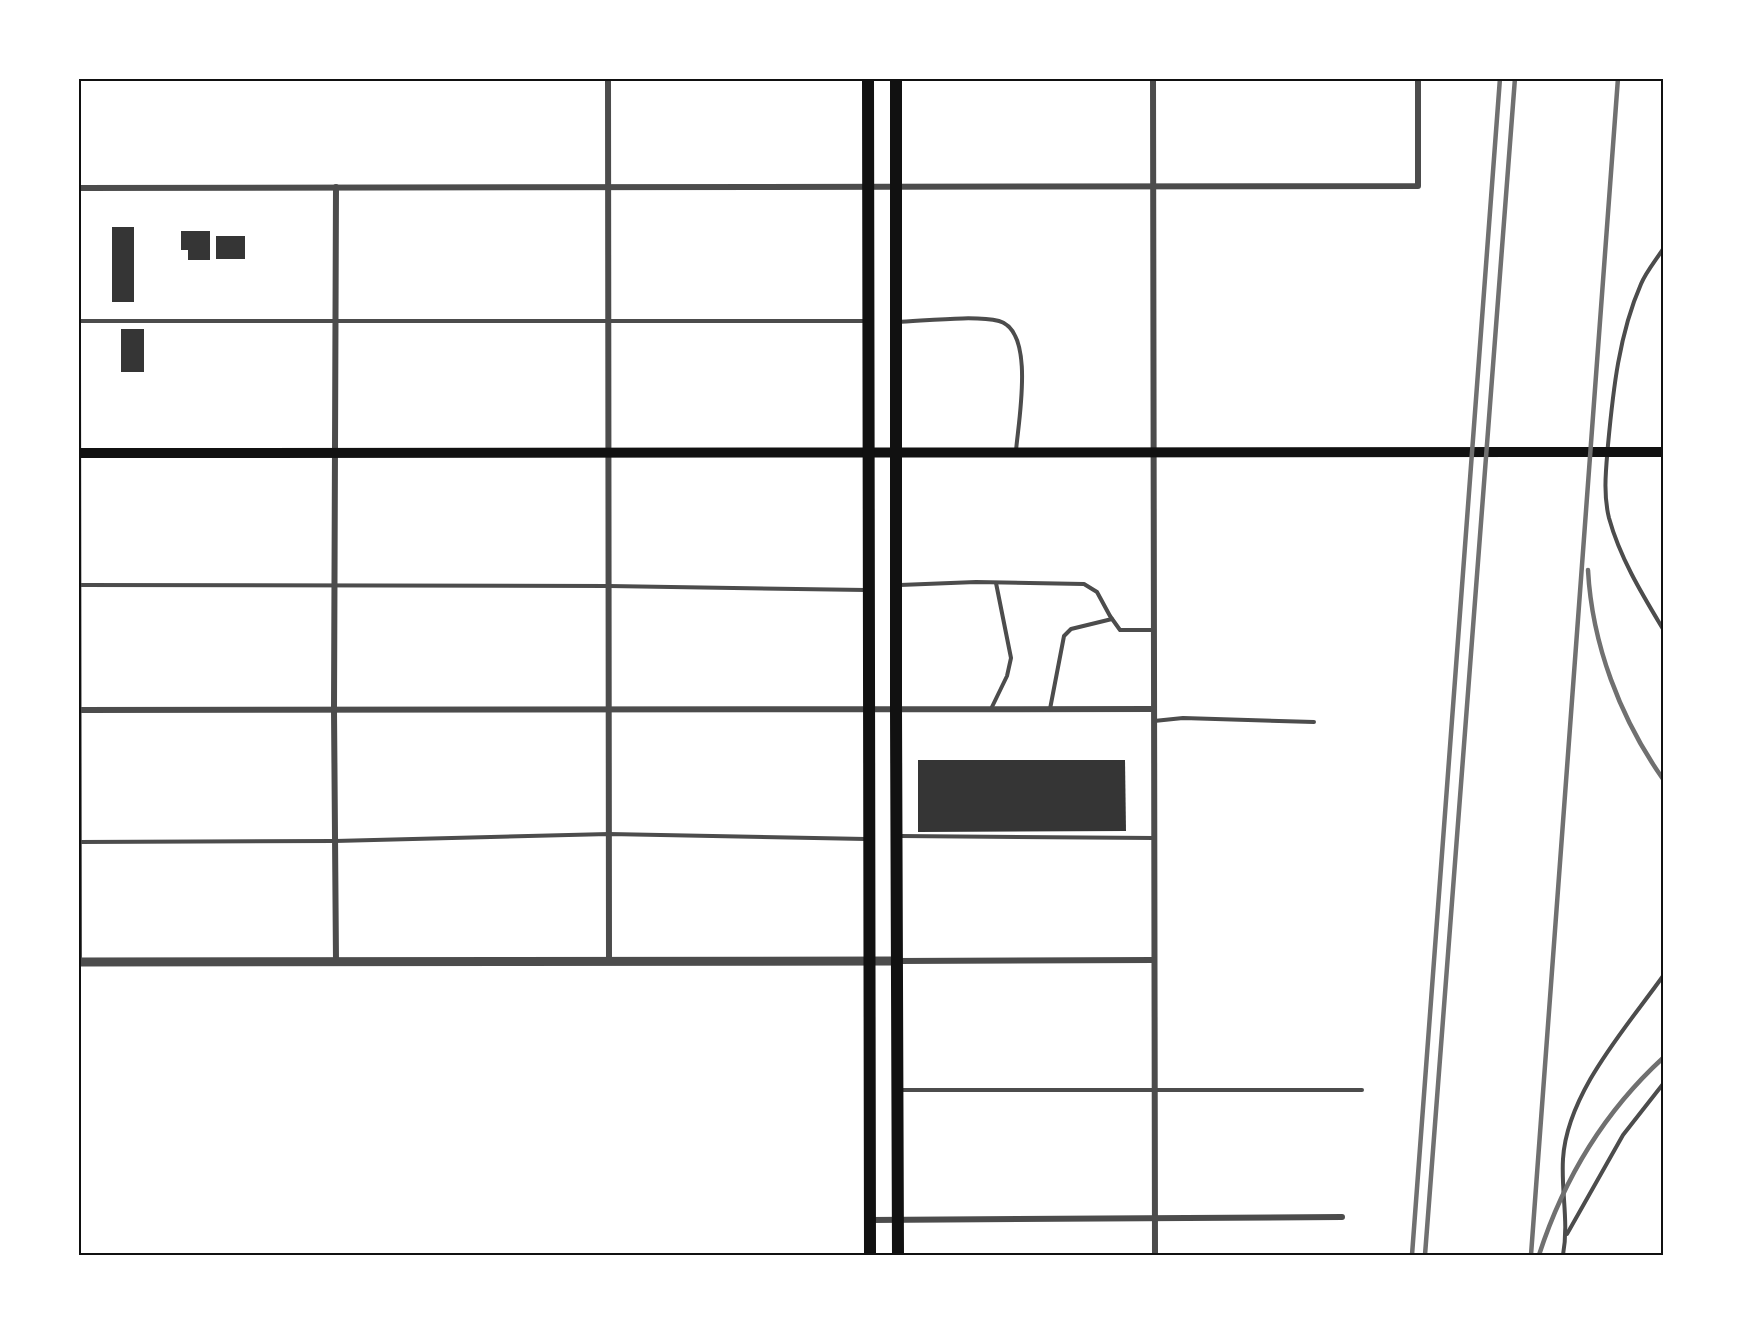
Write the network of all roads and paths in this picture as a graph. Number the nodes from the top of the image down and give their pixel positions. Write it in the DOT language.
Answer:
graph roads {
  1 [pos="608,78"];
  2 [pos="868,78"];
  3 [pos="896,78"];
  4 [pos="1153,78"];
  5 [pos="1418,78"];
  6 [pos="1154,186"];
  7 [pos="336,187"];
  8 [pos="608,187"];
  9 [pos="868,187"];
  10 [pos="896,187"];
  11 [pos="78,188"];
  12 [pos="1663,249"];
  13 [pos="608,320"];
  14 [pos="78,321"];
  15 [pos="336,321"];
  16 [pos="868,321"];
  17 [pos="896,322"];
  18 [pos="78,353"];
  19 [pos="609,452"];
  20 [pos="869,452"];
  21 [pos="896,452"];
  22 [pos="1016,452"];
  23 [pos="1154,452"];
  24 [pos="1658,452"];
  25 [pos="78,453"];
  26 [pos="335,453"];
  27 [pos="996,582"];
  28 [pos="78,585"];
  29 [pos="335,585"];
  30 [pos="609,586"];
  31 [pos="896,586"];
  32 [pos="870,590"];
  33 [pos="1112,619"];
  34 [pos="1663,629"];
  35 [pos="1154,630"];
  36 [pos="609,709"];
  37 [pos="870,709"];
  38 [pos="896,709"];
  39 [pos="991,709"];
  40 [pos="1050,709"];
  41 [pos="1154,709"];
  42 [pos="78,710"];
  43 [pos="334,710"];
  44 [pos="1154,721"];
  45 [pos="1314,722"];
  46 [pos="609,834"];
  47 [pos="896,836"];
  48 [pos="1154,838"];
  49 [pos="869,839"];
  50 [pos="335,841"];
  51 [pos="79,842"];
  52 [pos="1155,960"];
  53 [pos="609,961"];
  54 [pos="870,961"];
  55 [pos="897,961"];
  56 [pos="78,962"];
  57 [pos="336,962"];
  58 [pos="1663,976"];
  59 [pos="78,982"];
  60 [pos="1663,1084"];
  61 [pos="897,1090"];
  62 [pos="1155,1090"];
  63 [pos="1362,1090"];
  64 [pos="1342,1217"];
  65 [pos="1155,1219"];
  66 [pos="870,1220"];
  67 [pos="898,1220"];
  68 [pos="1567,1234"];
  69 [pos="870,1255"];
  70 [pos="898,1255"];
  71 [pos="1155,1255"];
  72 [pos="1563,1255"];
  1 -- 8 [label="street"];
  2 -- 9 [label="highway"];
  3 -- 10 [label="highway"];
  4 -- 6 [label="street"];
  5 -- 6 [label="street"];
  6 -- 10 [label="street"];
  6 -- 23 [label="street"];
  7 -- 8 [label="street"];
  7 -- 11 [label="street"];
  7 -- 15 [label="street"];
  8 -- 9 [label="street"];
  8 -- 13 [label="street"];
  9 -- 10 [label="street"];
  9 -- 16 [label="highway"];
  10 -- 17 [label="highway"];
  12 -- 34 [label="lane"];
  13 -- 15 [label="lane"];
  13 -- 16 [label="lane"];
  13 -- 19 [label="street"];
  14 -- 15 [label="lane"];
  15 -- 26 [label="street"];
  16 -- 20 [label="highway"];
  17 -- 21 [label="highway"];
  17 -- 22 [label="lane"];
  18 -- 25 [label="street"];
  19 -- 20 [label="main road"];
  19 -- 26 [label="main road"];
  19 -- 30 [label="street"];
  20 -- 21 [label="main road"];
  20 -- 32 [label="highway"];
  21 -- 22 [label="main road"];
  21 -- 31 [label="highway"];
  22 -- 23 [label="main road"];
  23 -- 24 [label="main road"];
  23 -- 35 [label="street"];
  25 -- 26 [label="main road"];
  25 -- 28 [label="street"];
  26 -- 29 [label="street"];
  27 -- 31 [label="lane"];
  27 -- 33 [label="lane"];
  27 -- 39 [label="lane"];
  28 -- 29 [label="lane"];
  28 -- 42 [label="street"];
  29 -- 30 [label="lane"];
  29 -- 43 [label="street"];
  30 -- 32 [label="lane"];
  30 -- 36 [label="street"];
  31 -- 38 [label="highway"];
  32 -- 37 [label="highway"];
  33 -- 35 [label="lane"];
  33 -- 40 [label="lane"];
  35 -- 41 [label="street"];
  36 -- 37 [label="street"];
  36 -- 43 [label="street"];
  36 -- 46 [label="street"];
  37 -- 38 [label="street"];
  37 -- 49 [label="highway"];
  38 -- 39 [label="street"];
  38 -- 47 [label="highway"];
  39 -- 40 [label="street"];
  40 -- 41 [label="street"];
  41 -- 44 [label="street"];
  42 -- 43 [label="street"];
  42 -- 51 [label="street"];
  43 -- 50 [label="street"];
  44 -- 45 [label="lane"];
  44 -- 48 [label="street"];
  46 -- 49 [label="lane"];
  46 -- 50 [label="lane"];
  46 -- 53 [label="street"];
  47 -- 48 [label="lane"];
  47 -- 55 [label="highway"];
  48 -- 52 [label="street"];
  49 -- 54 [label="highway"];
  50 -- 51 [label="lane"];
  50 -- 57 [label="street"];
  51 -- 56 [label="street"];
  52 -- 55 [label="street"];
  52 -- 62 [label="street"];
  53 -- 54 [label="street"];
  53 -- 57 [label="street"];
  54 -- 55 [label="street"];
  54 -- 66 [label="highway"];
  55 -- 61 [label="highway"];
  56 -- 57 [label="street"];
  56 -- 59 [label="lane"];
  58 -- 68 [label="lane"];
  60 -- 68 [label="lane"];
  61 -- 62 [label="lane"];
  61 -- 67 [label="highway"];
  62 -- 63 [label="lane"];
  62 -- 65 [label="street"];
  64 -- 65 [label="street"];
  65 -- 67 [label="street"];
  65 -- 71 [label="street"];
  66 -- 67 [label="street"];
  66 -- 69 [label="highway"];
  67 -- 70 [label="highway"];
  68 -- 72 [label="lane"];
}
